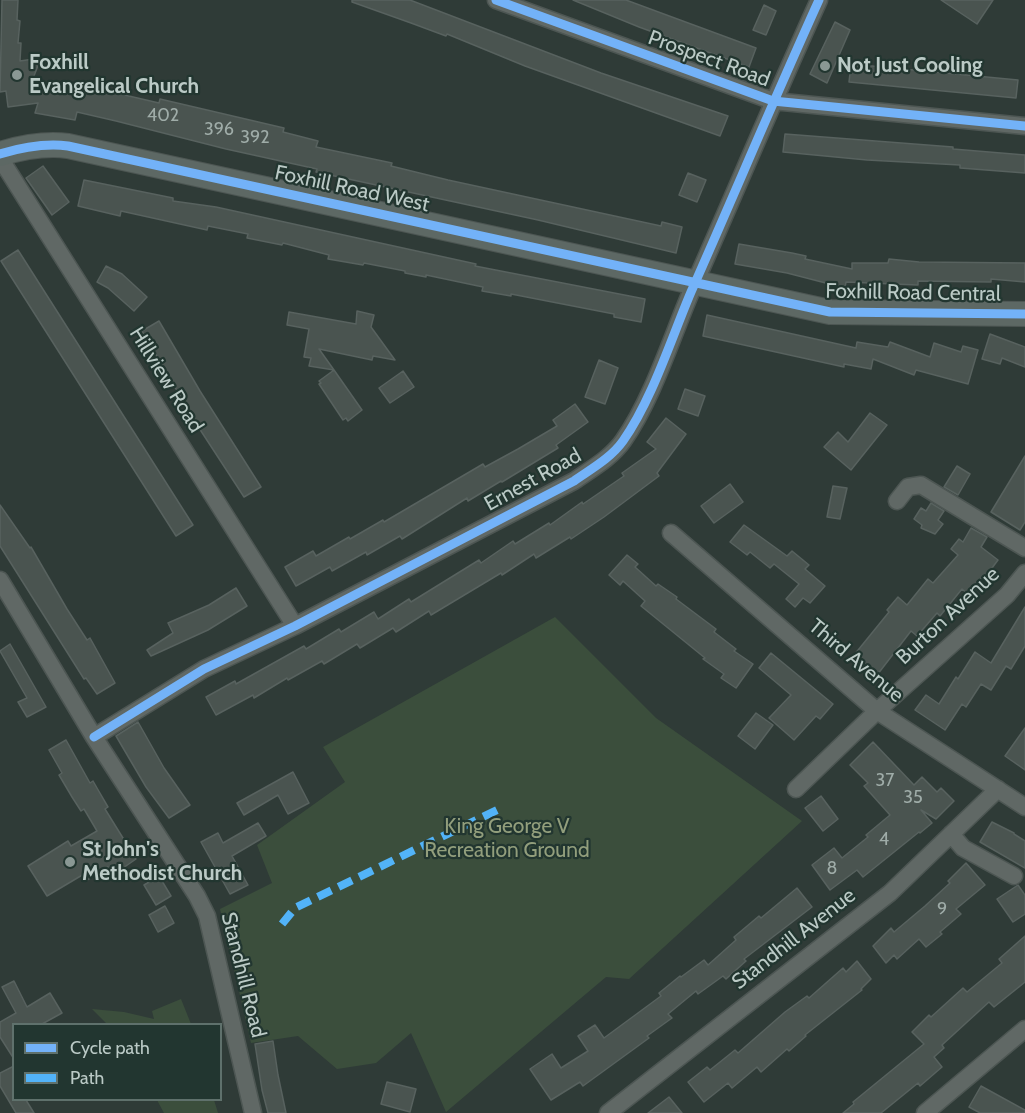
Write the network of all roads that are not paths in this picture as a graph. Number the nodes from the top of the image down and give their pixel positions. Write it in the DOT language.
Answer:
graph roads {
  1 [pos="496,0"];
  2 [pos="819,0"];
  3 [pos="773,101"];
  4 [pos="1025,126"];
  5 [pos="0,154"];
  6 [pos="0,158"];
  7 [pos="696,283"];
  8 [pos="1025,314"];
  9 [pos="897,501"];
  10 [pos="671,532"];
  11 [pos="1025,548"];
  12 [pos="1025,573"];
  13 [pos="0,580"];
  14 [pos="295,626"];
  15 [pos="877,711"];
  16 [pos="94,737"];
  17 [pos="796,789"];
  18 [pos="998,789"];
  19 [pos="1025,807"];
  20 [pos="951,834"];
  21 [pos="1014,876"];
  22 [pos="1025,1029"];
  23 [pos="932,1111"];
  24 [pos="253,1113"];
  25 [pos="608,1113"];
  1 -- 3 [label="street, Prospect Road"];
  2 -- 3 [label="street, Ernest Road"];
  3 -- 4 [label="street, Prospect Road"];
  3 -- 7 [label="street, Ernest Road"];
  5 -- 7 [label="street, Foxhill Road West"];
  6 -- 14 [label="street, Hillview Road"];
  7 -- 8 [label="street, Foxhill Road Central"];
  7 -- 14 [label="street, Ernest Road"];
  9 -- 11 [label="street"];
  10 -- 15 [label="street, Third Avenue"];
  12 -- 15 [label="street, Burton Avenue"];
  13 -- 16 [label="street, Standhill Road"];
  14 -- 16 [label="street, Ernest Road"];
  15 -- 17 [label="street, Burton Avenue"];
  15 -- 18 [label="street, Third Avenue"];
  16 -- 24 [label="street, Standhill Road"];
  18 -- 19 [label="street, Third Avenue"];
  18 -- 20 [label="street, Standhill Avenue"];
  20 -- 21 [label="street"];
  20 -- 25 [label="street, Standhill Avenue"];
  22 -- 23 [label="street"];
}
